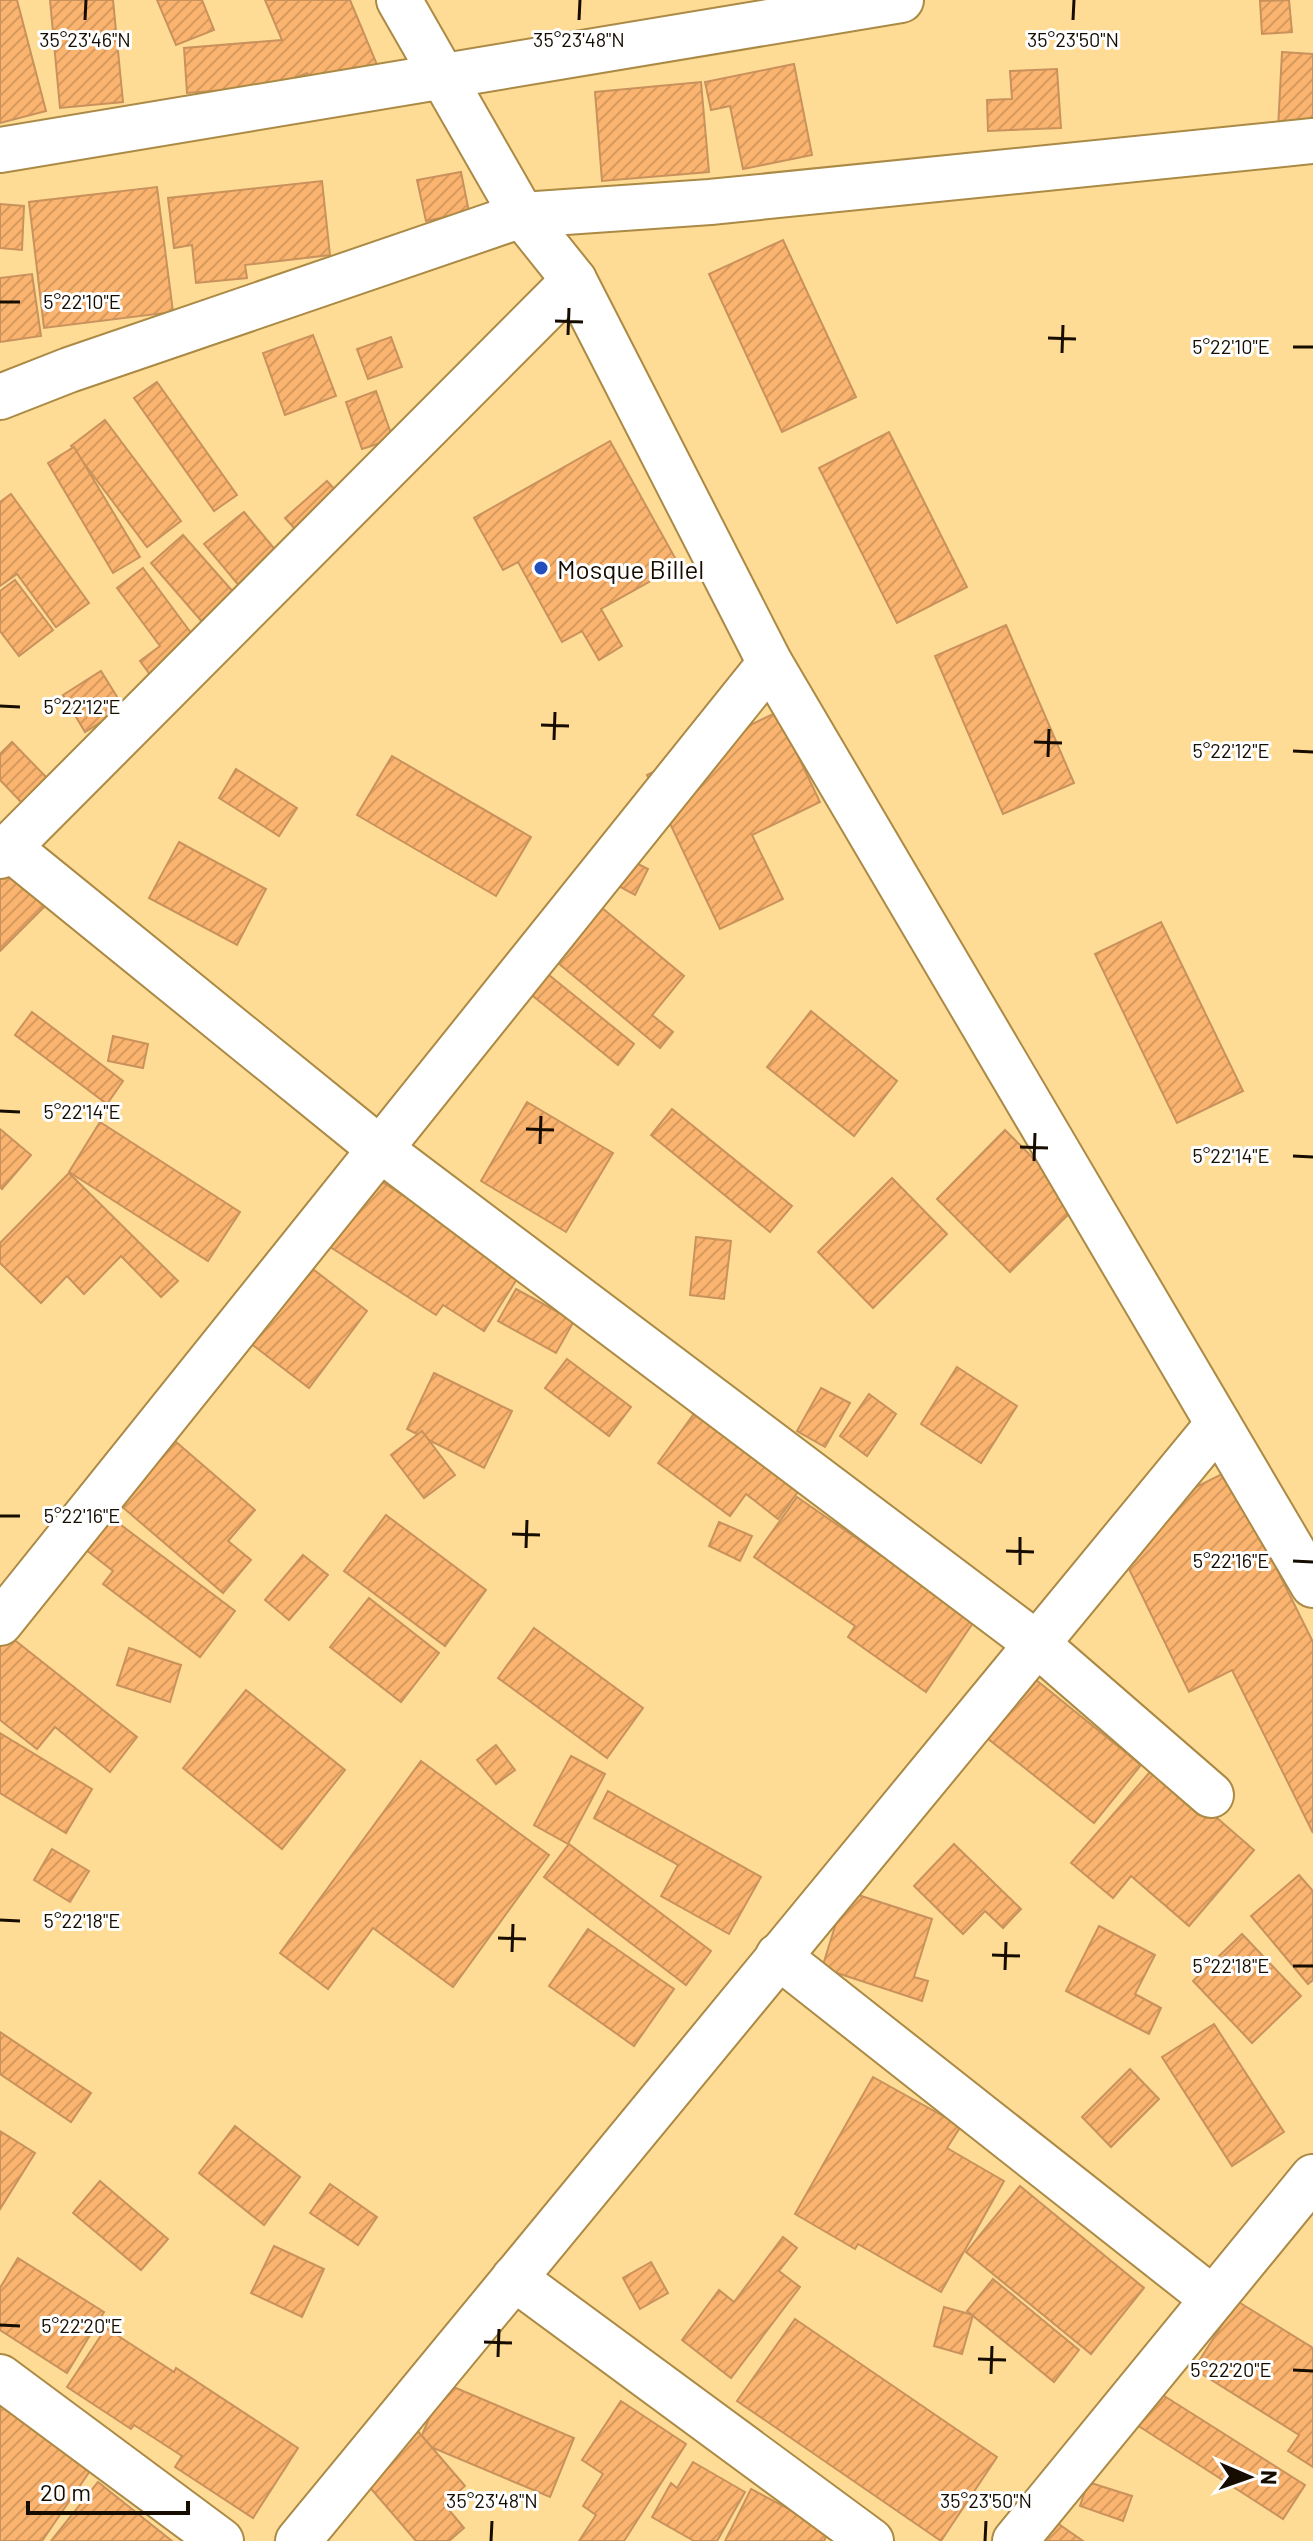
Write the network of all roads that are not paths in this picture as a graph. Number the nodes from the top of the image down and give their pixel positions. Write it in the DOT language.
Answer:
graph roads {
  1 [pos="399,0"];
  2 [pos="889,1"];
  3 [pos="441,74"];
  4 [pos="1313,141"];
  5 [pos="0,150"];
  6 [pos="522,215"];
  7 [pos="574,280"];
  8 [pos="69,370"];
  9 [pos="0,397"];
  10 [pos="0,430"];
  11 [pos="770,663"];
  12 [pos="4,852"];
  13 [pos="380,1149"];
  14 [pos="1218,1424"];
  15 [pos="1313,1585"];
  16 [pos="0,1623"];
  17 [pos="1037,1644"];
  18 [pos="1211,1795"];
  19 [pos="778,1956"];
  20 [pos="1313,2177"];
  21 [pos="514,2278"];
  22 [pos="1213,2299"];
  23 [pos="0,2377"];
  24 [pos="221,2541"];
  25 [pos="298,2541"];
  26 [pos="871,2541"];
  27 [pos="1015,2541"];
  1 -- 3 [label="street"];
  2 -- 3 [label="street"];
  3 -- 5 [label="street"];
  3 -- 6 [label="street"];
  4 -- 6 [label="street"];
  6 -- 7 [label="street"];
  6 -- 8 [label="street"];
  7 -- 11 [label="street"];
  7 -- 12 [label="street"];
  8 -- 9 [label="street"];
  8 -- 10 [label="street"];
  11 -- 13 [label="street"];
  11 -- 14 [label="street"];
  12 -- 13 [label="street"];
  13 -- 16 [label="street"];
  13 -- 17 [label="street"];
  14 -- 15 [label="street"];
  14 -- 17 [label="street"];
  17 -- 18 [label="street"];
  17 -- 19 [label="street"];
  19 -- 21 [label="street"];
  19 -- 22 [label="street"];
  20 -- 22 [label="street"];
  21 -- 25 [label="street"];
  21 -- 26 [label="street"];
  22 -- 27 [label="street"];
  23 -- 24 [label="street"];
}
